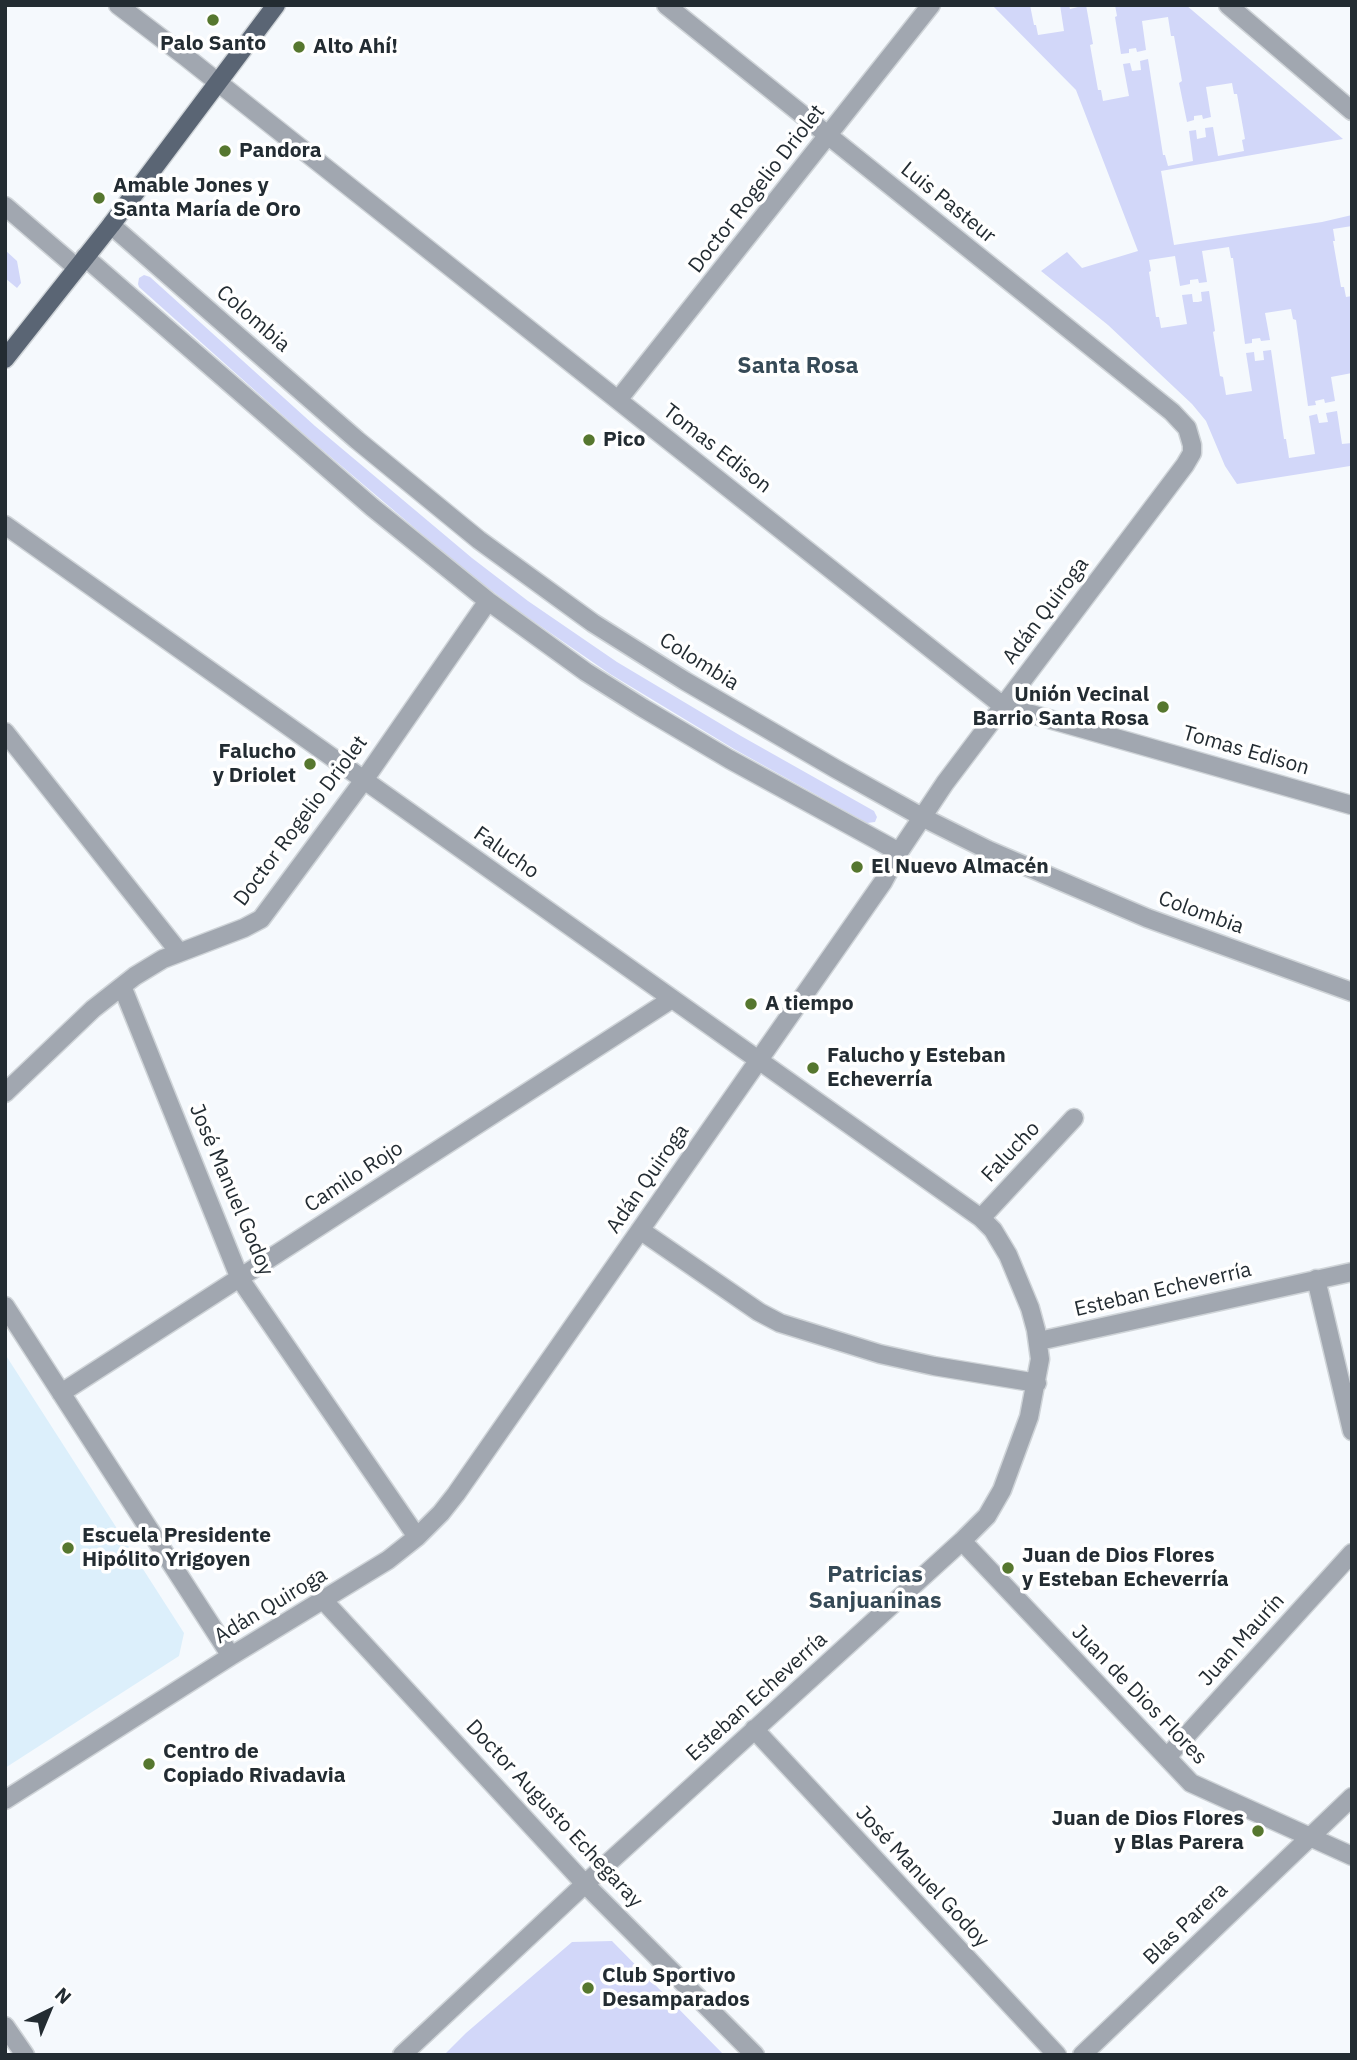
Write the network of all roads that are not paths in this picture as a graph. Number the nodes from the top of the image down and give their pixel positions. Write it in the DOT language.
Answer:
graph roads {
  1 [pos="118,5"];
  2 [pos="276,5"];
  3 [pos="666,5"];
  4 [pos="931,5"];
  5 [pos="1228,5"];
  6 [pos="217,82"];
  7 [pos="1352,111"];
  8 [pos="828,135"];
  9 [pos="5,206"];
  10 [pos="111,225"];
  11 [pos="81,262"];
  12 [pos="5,359"];
  13 [pos="618,400"];
  14 [pos="1192,445"];
  15 [pos="5,525"];
  16 [pos="488,601"];
  17 [pos="1003,706"];
  18 [pos="5,732"];
  19 [pos="363,780"];
  20 [pos="1352,797"];
  21 [pos="1352,805"];
  22 [pos="922,817"];
  23 [pos="899,852"];
  24 [pos="179,952"];
  25 [pos="122,986"];
  26 [pos="1352,992"];
  27 [pos="671,999"];
  28 [pos="759,1061"];
  29 [pos="5,1093"];
  30 [pos="1074,1118"];
  31 [pos="981,1217"];
  32 [pos="640,1230"];
  33 [pos="1352,1272"];
  34 [pos="240,1279"];
  35 [pos="1316,1279"];
  36 [pos="5,1306"];
  37 [pos="1039,1341"];
  38 [pos="1037,1382"];
  39 [pos="61,1393"];
  40 [pos="1352,1431"];
  41 [pos="417,1537"];
  42 [pos="962,1541"];
  43 [pos="1352,1553"];
  44 [pos="324,1601"];
  45 [pos="231,1656"];
  46 [pos="754,1730"];
  47 [pos="1167,1757"];
  48 [pos="1352,1797"];
  49 [pos="5,1800"];
  50 [pos="1310,1837"];
  51 [pos="1352,1856"];
  52 [pos="585,1884"];
  53 [pos="5,2026"];
  54 [pos="25,2055"];
  55 [pos="402,2055"];
  56 [pos="755,2055"];
  57 [pos="1057,2055"];
  58 [pos="1082,2055"];
  1 -- 6 [label="street, Tomas Edison"];
  2 -- 6 [label="main road"];
  3 -- 8 [label="street, Luis Pasteur"];
  4 -- 8 [label="street, Doctor Rogelio Driolet"];
  5 -- 7 [label="street"];
  6 -- 10 [label="main road"];
  6 -- 13 [label="street, Tomas Edison"];
  8 -- 13 [label="street, Doctor Rogelio Driolet"];
  8 -- 14 [label="street, Luis Pasteur"];
  9 -- 11 [label="street"];
  10 -- 11 [label="main road"];
  10 -- 22 [label="street, Colombia"];
  11 -- 12 [label="main road"];
  11 -- 16 [label="street"];
  13 -- 17 [label="street, Tomas Edison"];
  14 -- 17 [label="street, Adán Quiroga"];
  15 -- 19 [label="street, Falucho"];
  16 -- 19 [label="street, Doctor Rogelio Driolet"];
  16 -- 23 [label="street"];
  17 -- 21 [label="street, Tomas Edison"];
  17 -- 22 [label="street, Adán Quiroga"];
  18 -- 24 [label="street"];
  19 -- 24 [label="street, Doctor Rogelio Driolet"];
  19 -- 27 [label="street, Falucho"];
  20 -- 21 [label="street"];
  22 -- 23 [label="street, Adán Quiroga"];
  22 -- 26 [label="street, Colombia"];
  23 -- 28 [label="street, Adán Quiroga"];
  24 -- 25 [label="street, Doctor Rogelio Driolet"];
  25 -- 29 [label="street, Doctor Rogelio Driolet"];
  25 -- 34 [label="street, José Manuel Godoy"];
  27 -- 28 [label="street, Falucho"];
  27 -- 34 [label="street, Camilo Rojo"];
  28 -- 31 [label="street, Falucho"];
  28 -- 32 [label="street, Adán Quiroga"];
  30 -- 31 [label="street, Falucho"];
  31 -- 37 [label="street, Falucho"];
  32 -- 38 [label="street"];
  32 -- 41 [label="street, Adán Quiroga"];
  33 -- 35 [label="street, Esteban Echeverría"];
  34 -- 39 [label="street, Camilo Rojo"];
  34 -- 41 [label="street, José Manuel Godoy"];
  35 -- 37 [label="street, Esteban Echeverría"];
  35 -- 40 [label="street"];
  36 -- 39 [label="street"];
  37 -- 38 [label="street, Esteban Echeverría"];
  38 -- 42 [label="street, Esteban Echeverría"];
  39 -- 45 [label="street"];
  41 -- 44 [label="street, Adán Quiroga"];
  42 -- 46 [label="street, Esteban Echeverría"];
  42 -- 47 [label="street, Juan de Dios Flores"];
  43 -- 47 [label="street, Juan Maurín"];
  44 -- 45 [label="street, Adán Quiroga"];
  44 -- 52 [label="street, Doctor Augusto Echegaray"];
  45 -- 49 [label="street, Adán Quiroga"];
  46 -- 52 [label="street, Esteban Echeverría"];
  46 -- 57 [label="street, José Manuel Godoy"];
  47 -- 50 [label="street, Juan de Dios Flores"];
  48 -- 50 [label="street, Blas Parera"];
  50 -- 51 [label="street, Juan de Dios Flores"];
  50 -- 58 [label="street, Blas Parera"];
  52 -- 55 [label="street, Esteban Echeverría"];
  52 -- 56 [label="street, Doctor Augusto Echegaray"];
  53 -- 54 [label="street"];
}
